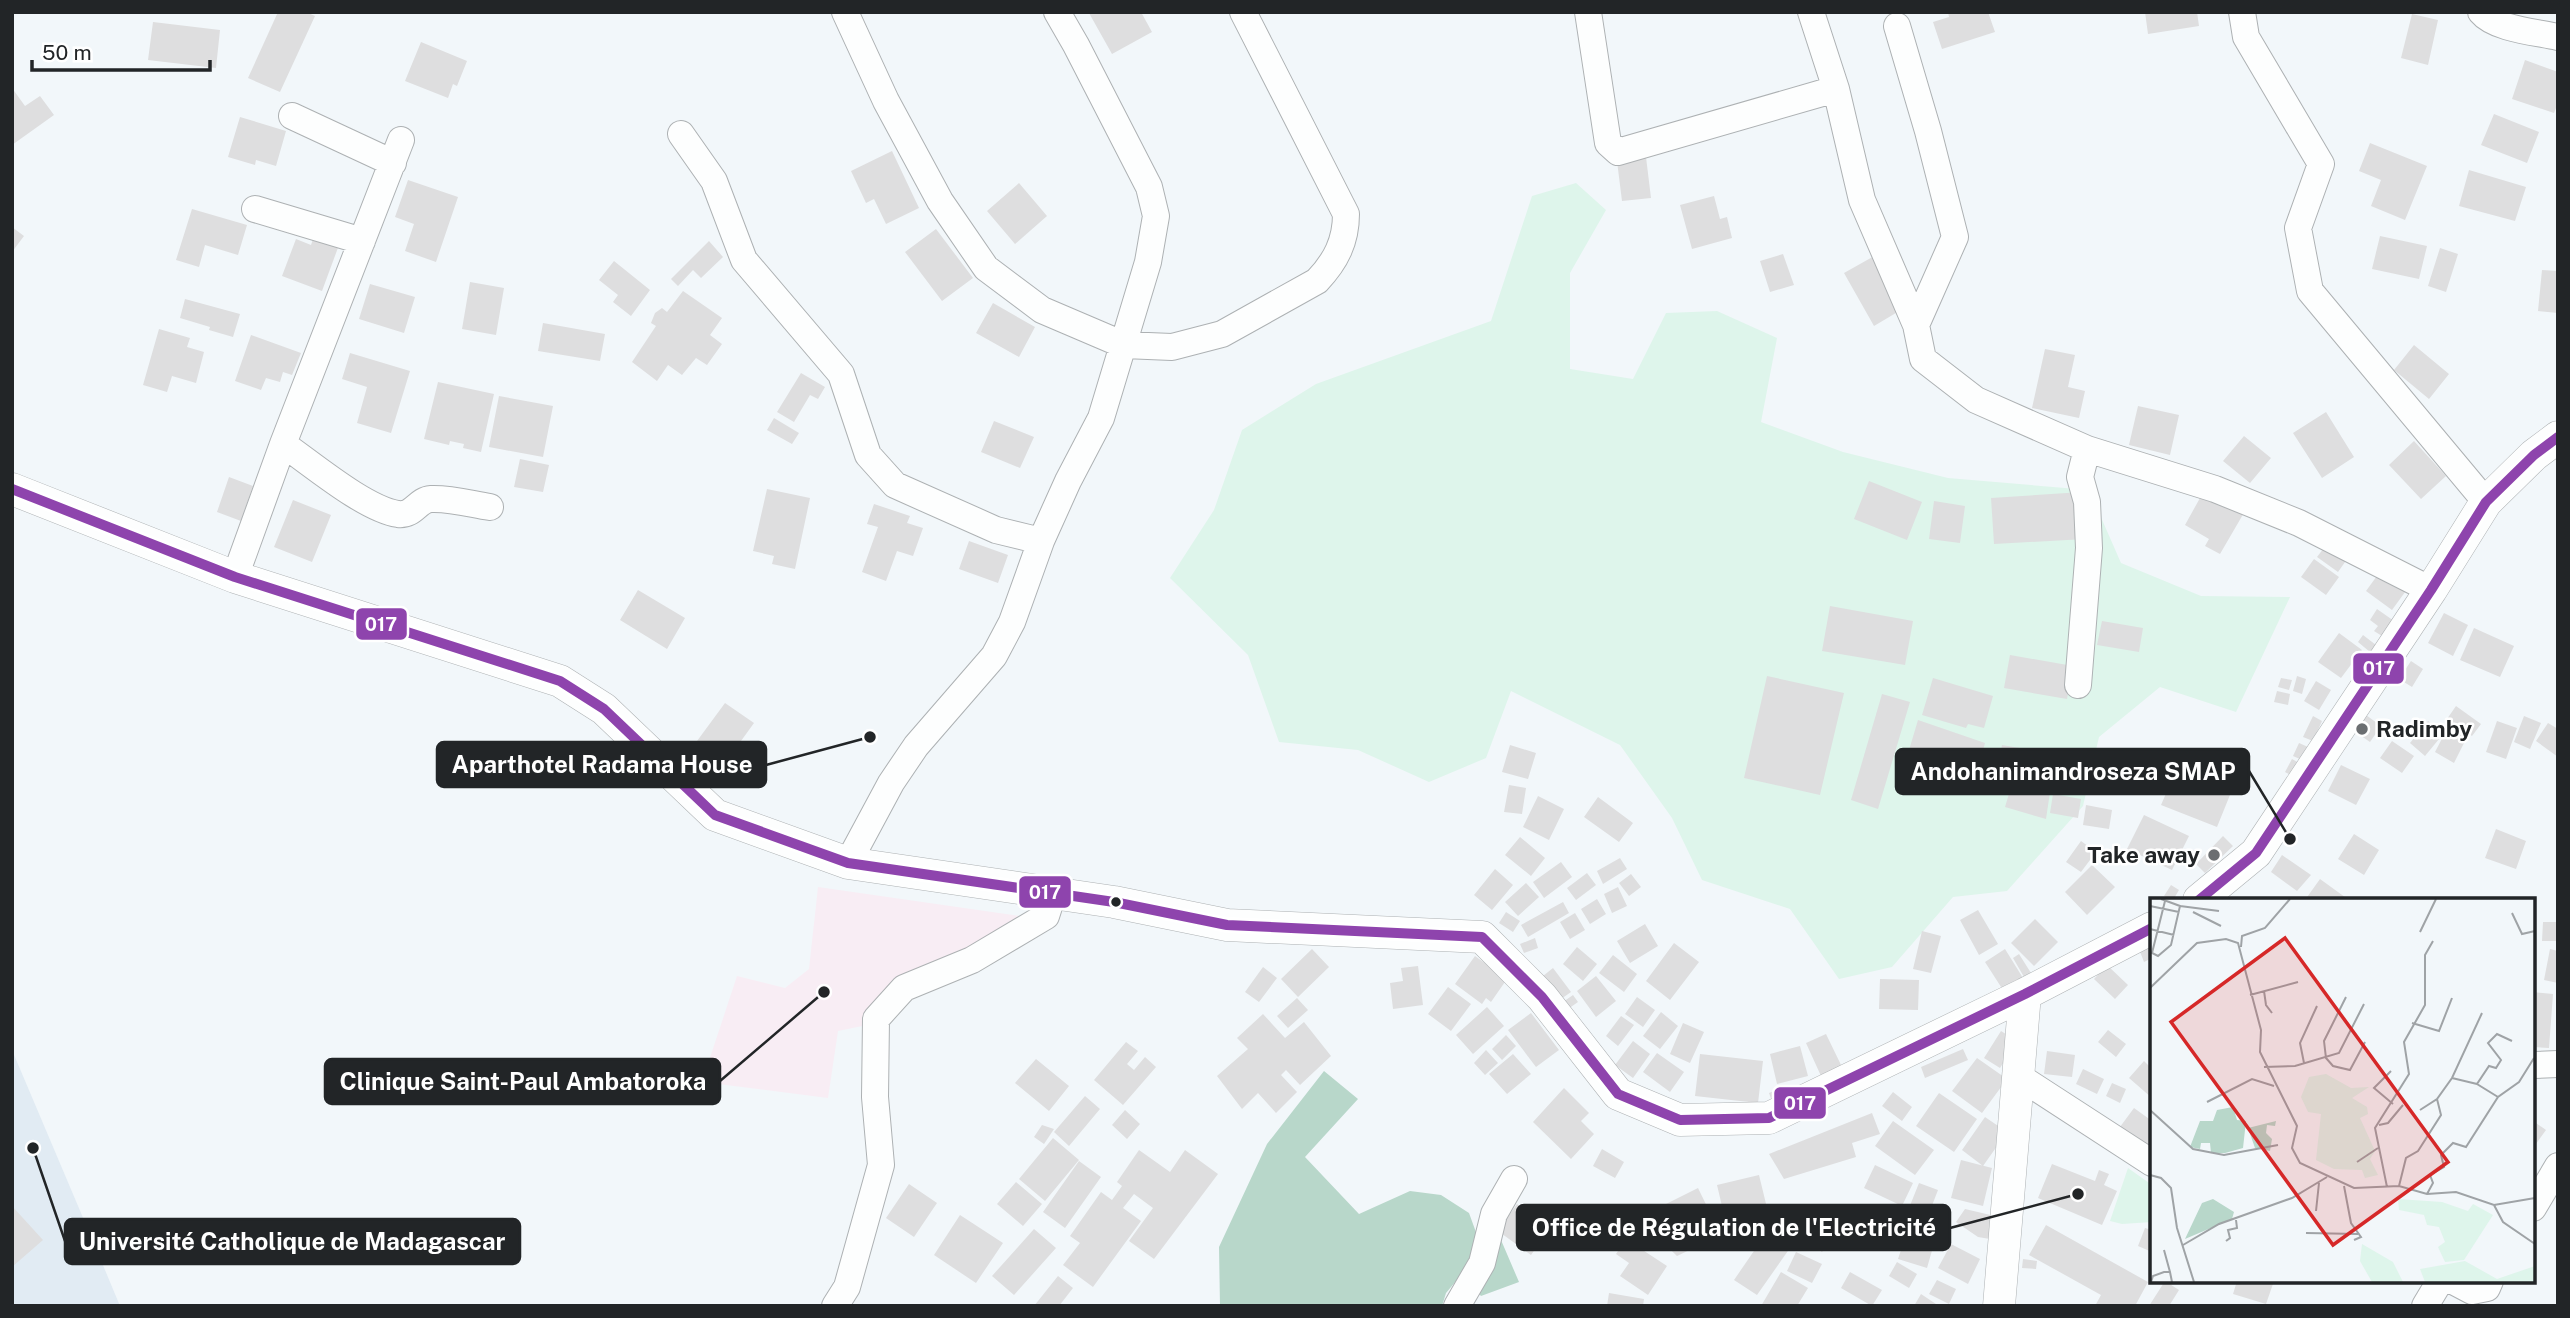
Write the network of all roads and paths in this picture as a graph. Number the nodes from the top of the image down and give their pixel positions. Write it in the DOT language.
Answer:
graph roads {
  1 [pos="845,12"];
  2 [pos="1057,12"];
  3 [pos="1243,12"];
  4 [pos="1588,12"];
  5 [pos="1811,12"];
  6 [pos="2242,12"];
  7 [pos="2481,12"];
  8 [pos="1897,26"];
  9 [pos="2558,37"];
  10 [pos="1836,89"];
  11 [pos="292,116"];
  12 [pos="681,134"];
  13 [pos="255,209"];
  14 [pos="362,241"];
  15 [pos="1916,325"];
  16 [pos="1124,345"];
  17 [pos="2558,436"];
  18 [pos="283,444"];
  19 [pos="2087,449"];
  20 [pos="12,489"];
  21 [pos="2486,502"];
  22 [pos="490,507"];
  23 [pos="1041,541"];
  24 [pos="235,577"];
  25 [pos="2431,590"];
  26 [pos="2078,685"];
  27 [pos="848,863"];
  28 [pos="1053,894"];
  29 [pos="2201,898"];
  30 [pos="2150,929"];
  31 [pos="2025,994"];
  32 [pos="2558,1064"];
  33 [pos="2535,1065"];
  34 [pos="2018,1076"];
  35 [pos="2150,1162"];
  36 [pos="2558,1166"];
  37 [pos="1514,1179"];
  38 [pos="2535,1205"];
  39 [pos="2439,1283"];
  40 [pos="2457,1283"];
  41 [pos="2489,1283"];
  42 [pos="835,1306"];
  43 [pos="1457,1306"];
  44 [pos="2000,1306"];
  45 [pos="2426,1306"];
  1 -- 16 [label="street"];
  2 -- 16 [label="street"];
  3 -- 16 [label="street"];
  4 -- 10 [label="street"];
  5 -- 10 [label="street"];
  6 -- 21 [label="street"];
  7 -- 9 [label="street"];
  8 -- 15 [label="street"];
  10 -- 15 [label="street"];
  11 -- 14 [label="street"];
  12 -- 23 [label="street"];
  13 -- 14 [label="street"];
  14 -- 18 [label="street"];
  15 -- 19 [label="street"];
  16 -- 23 [label="street"];
  17 -- 21 [label="street"];
  18 -- 22 [label="street"];
  18 -- 24 [label="street"];
  19 -- 25 [label="street"];
  19 -- 26 [label="street"];
  20 -- 24 [label="street"];
  21 -- 25 [label="street"];
  23 -- 27 [label="street"];
  24 -- 27 [label="street"];
  25 -- 29 [label="street"];
  27 -- 28 [label="street"];
  28 -- 31 [label="street"];
  28 -- 42 [label="street"];
  30 -- 31 [label="street"];
  31 -- 34 [label="street"];
  32 -- 33 [label="street"];
  34 -- 35 [label="street"];
  34 -- 44 [label="street"];
  36 -- 38 [label="street"];
  37 -- 43 [label="street"];
  39 -- 45 [label="street"];
  40 -- 41 [label="street"];
}
